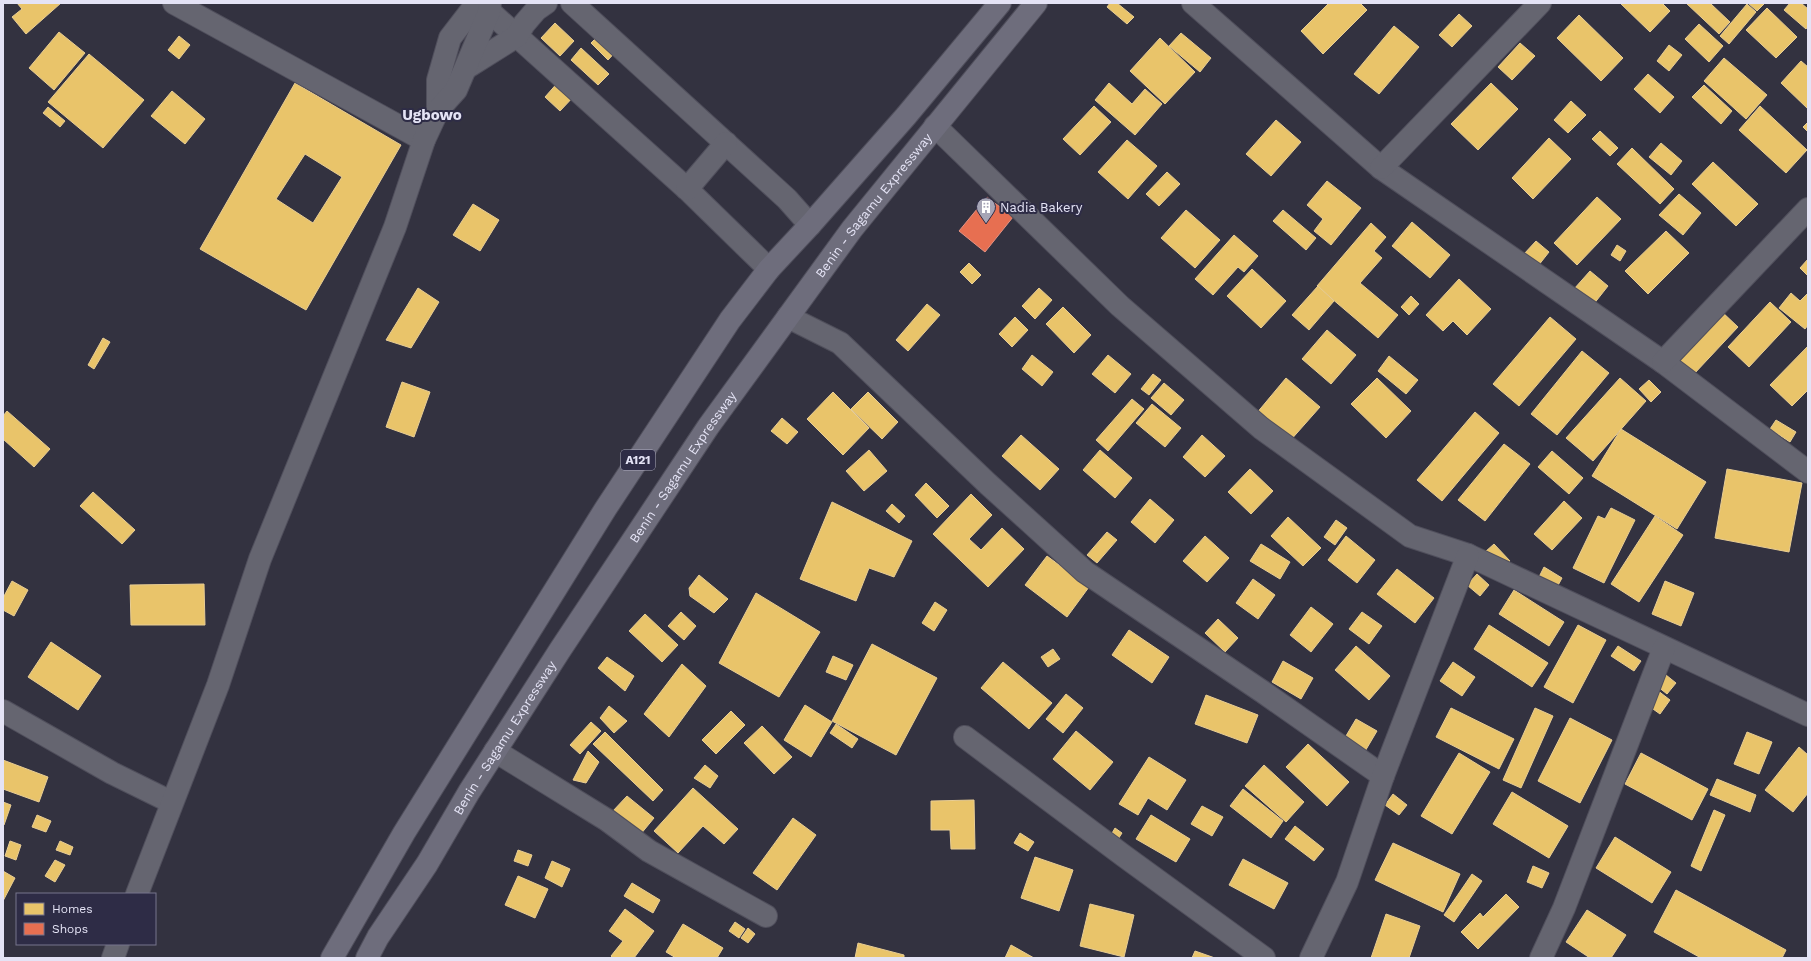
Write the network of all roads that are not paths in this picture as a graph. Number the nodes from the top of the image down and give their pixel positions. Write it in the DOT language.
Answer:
graph roads {
  1 [pos="174,3"];
  2 [pos="459,3"];
  3 [pos="546,3"];
  4 [pos="572,3"];
  5 [pos="1000,3"];
  6 [pos="1036,3"];
  7 [pos="1194,3"];
  8 [pos="1540,3"];
  9 [pos="484,5"];
  10 [pos="517,36"];
  11 [pos="450,38"];
  12 [pos="466,68"];
  13 [pos="438,110"];
  14 [pos="935,126"];
  15 [pos="424,140"];
  16 [pos="726,143"];
  17 [pos="1381,168"];
  18 [pos="687,189"];
  19 [pos="1808,209"];
  20 [pos="810,225"];
  21 [pos="769,269"];
  22 [pos="788,317"];
  23 [pos="1663,362"];
  24 [pos="1808,472"];
  25 [pos="1468,554"];
  26 [pos="1664,648"];
  27 [pos="3,711"];
  28 [pos="1808,715"];
  29 [pos="965,737"];
  30 [pos="495,751"];
  31 [pos="1383,776"];
  32 [pos="171,802"];
  33 [pos="137,893"];
  34 [pos="766,916"];
  35 [pos="118,945"];
  36 [pos="112,958"];
  37 [pos="332,958"];
  38 [pos="368,958"];
  39 [pos="1264,958"];
  40 [pos="1311,958"];
  41 [pos="1541,958"];
  1 -- 15 [label="street"];
  2 -- 11 [label="street"];
  3 -- 10 [label="street"];
  4 -- 16 [label="street"];
  5 -- 20 [label="highway, A121"];
  6 -- 14 [label="highway, Benin - Sagamu Expressway"];
  7 -- 17 [label="street"];
  8 -- 17 [label="street"];
  9 -- 10 [label="street"];
  9 -- 11 [label="street"];
  9 -- 12 [label="street"];
  10 -- 12 [label="street"];
  10 -- 18 [label="street"];
  11 -- 13 [label="street"];
  12 -- 13 [label="street"];
  13 -- 15 [label="street"];
  14 -- 22 [label="highway, Benin - Sagamu Expressway"];
  14 -- 25 [label="street"];
  15 -- 32 [label="street"];
  16 -- 18 [label="street"];
  16 -- 20 [label="street"];
  17 -- 23 [label="street"];
  18 -- 21 [label="street"];
  19 -- 23 [label="street"];
  20 -- 21 [label="highway, A121"];
  21 -- 37 [label="highway, A121"];
  22 -- 30 [label="highway, Benin - Sagamu Expressway"];
  22 -- 31 [label="street"];
  23 -- 24 [label="street"];
  25 -- 26 [label="street"];
  25 -- 31 [label="street"];
  26 -- 28 [label="street"];
  26 -- 41 [label="street"];
  27 -- 32 [label="street"];
  29 -- 39 [label="street"];
  30 -- 34 [label="street"];
  30 -- 38 [label="highway, Benin - Sagamu Expressway"];
  31 -- 40 [label="street"];
  32 -- 33 [label="street"];
  35 -- 36 [label="street"];
}
